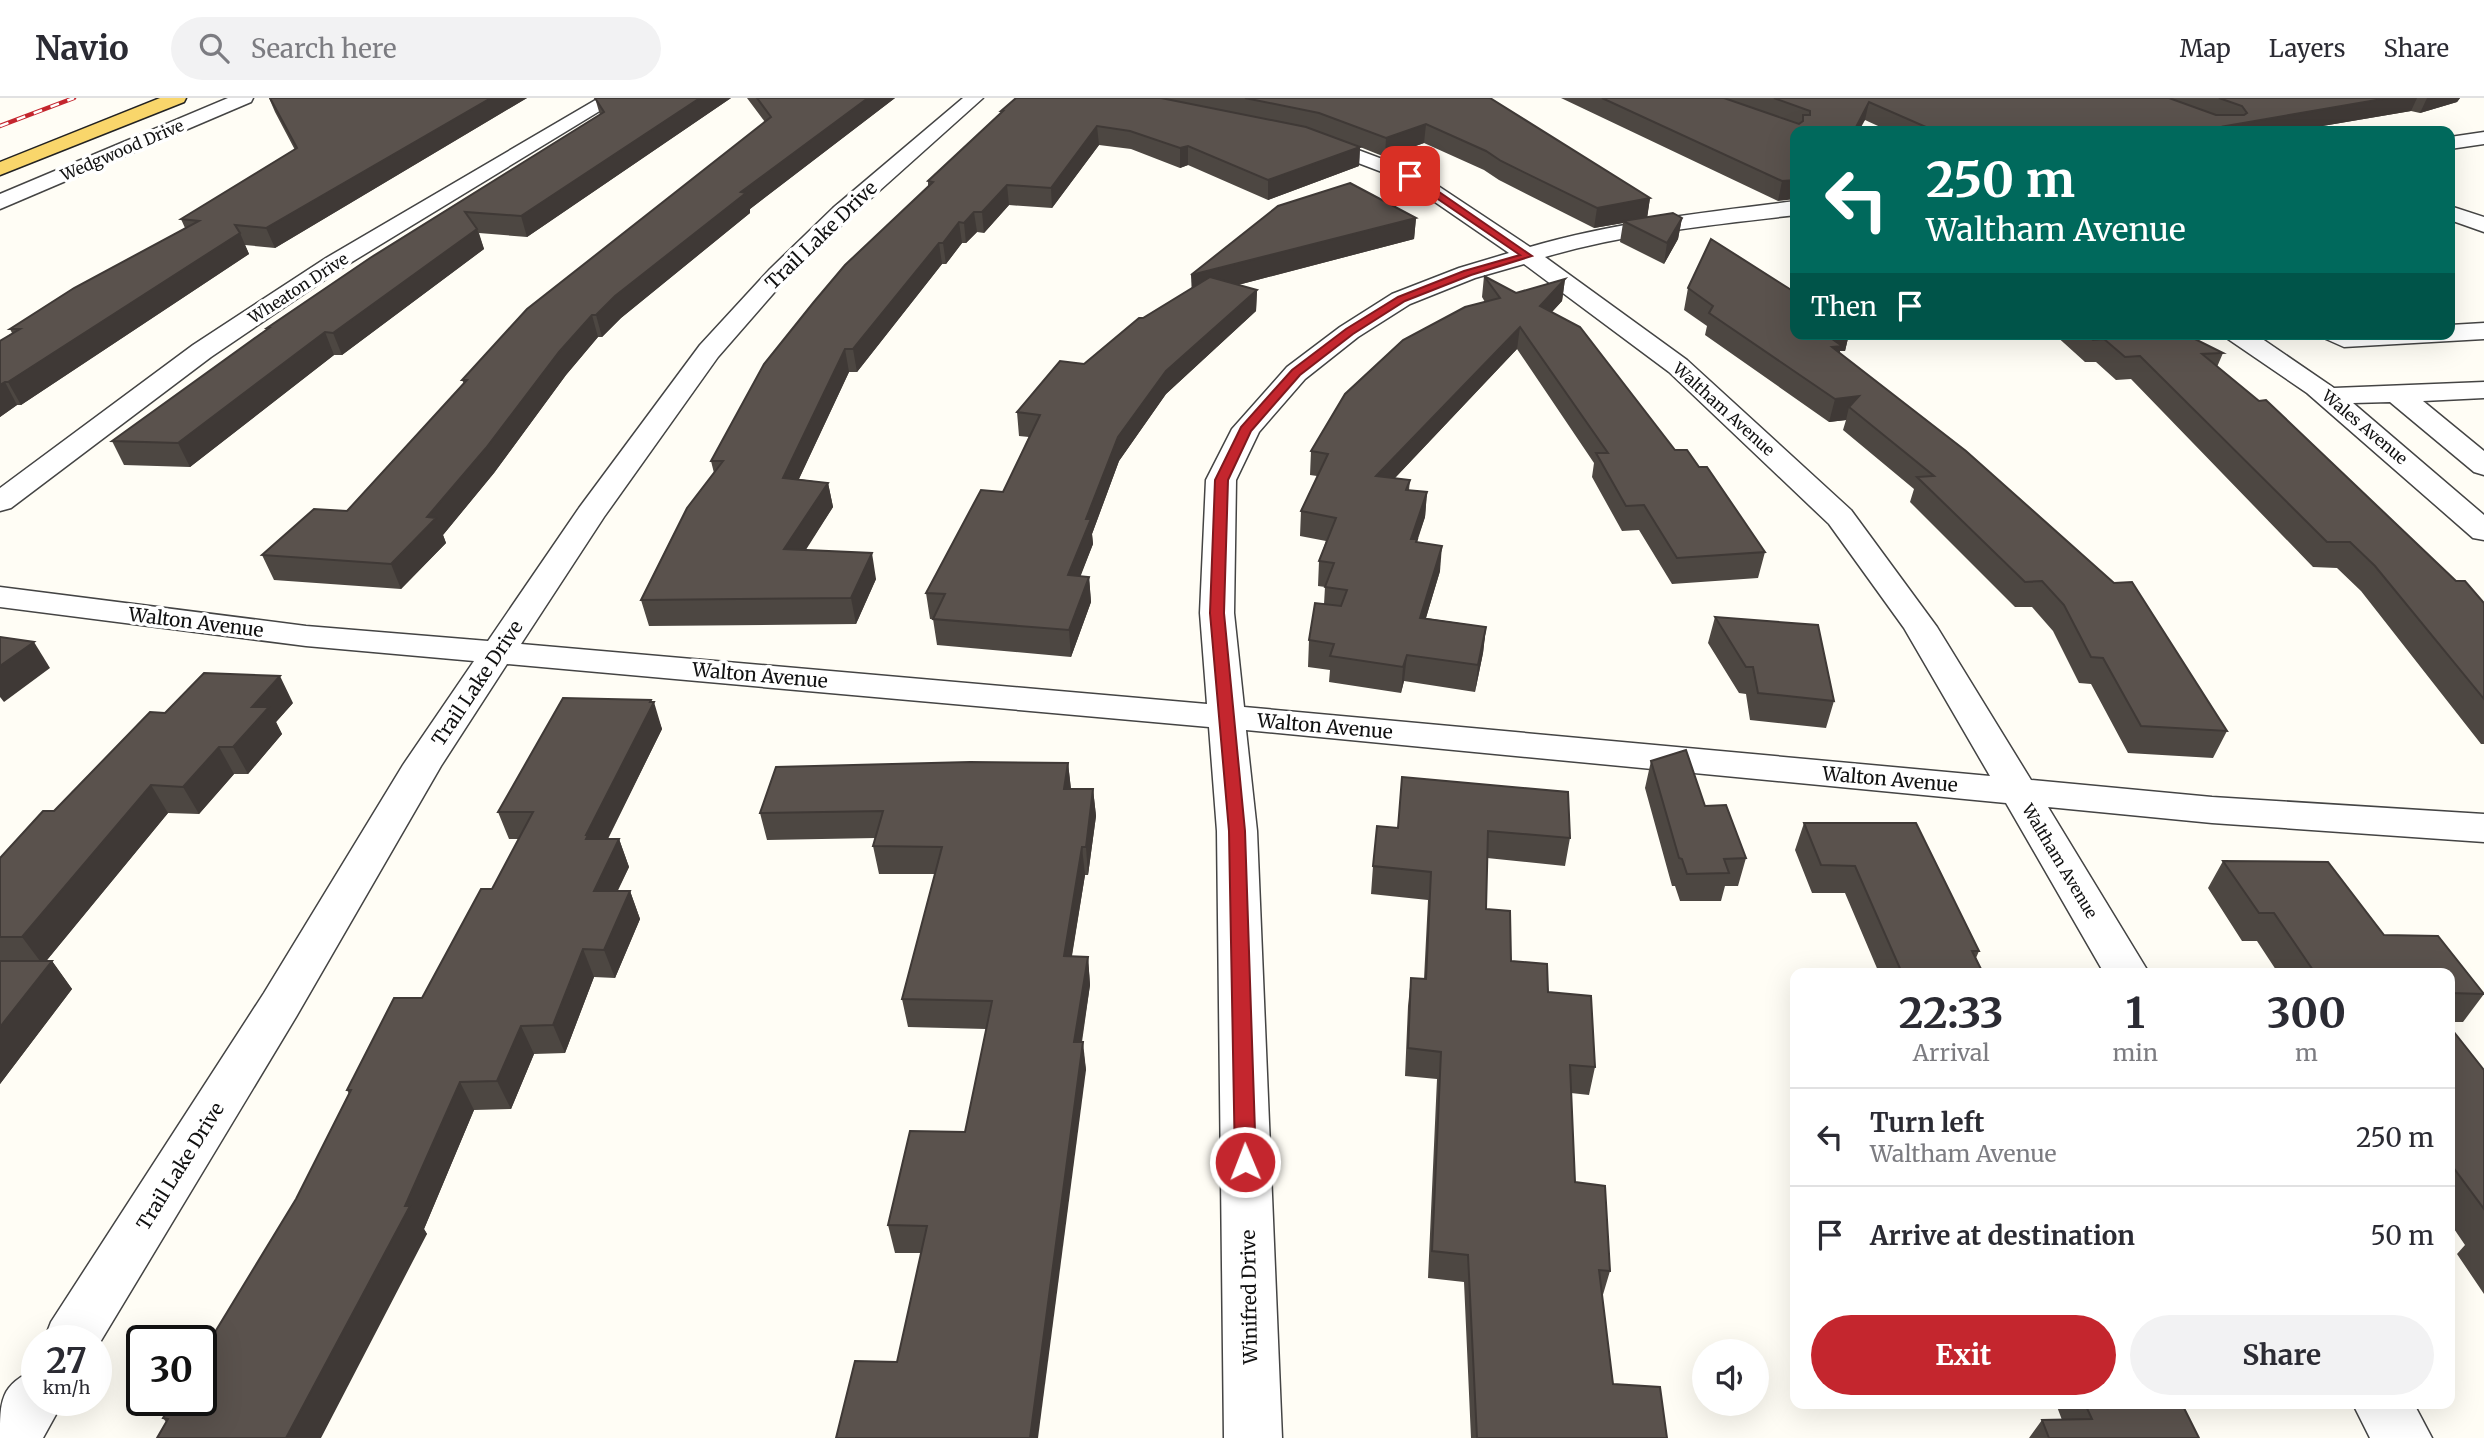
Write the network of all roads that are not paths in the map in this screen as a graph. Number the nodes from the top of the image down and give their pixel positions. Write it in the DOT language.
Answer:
graph roads {
  1 [pos="177,98"];
  2 [pos="244,98"];
  3 [pos="612,98"];
  4 [pos="974,98"];
  5 [pos="1284,132"];
  6 [pos="2484,138"];
  7 [pos="2455,142"];
  8 [pos="0,169"];
  9 [pos="0,202"];
  10 [pos="1790,209"];
  11 [pos="2455,215"];
  12 [pos="2484,225"];
  13 [pos="1527,256"];
  14 [pos="2484,331"];
  15 [pos="2455,333"];
  16 [pos="2245,340"];
  17 [pos="2484,390"];
  18 [pos="2399,395"];
  19 [pos="2328,396"];
  20 [pos="2477,454"];
  21 [pos="0,502"];
  22 [pos="2484,531"];
  23 [pos="0,597"];
  24 [pos="498,652"];
  25 [pos="1227,717"];
  26 [pos="2019,791"];
  27 [pos="2484,828"];
  28 [pos="2124,968"];
  29 [pos="80,1325"];
  30 [pos="2385,1409"];
  31 [pos="24,1416"];
  32 [pos="10,1438"];
  33 [pos="1252,1438"];
  34 [pos="2403,1438"];
  1 -- 8 [label="main road"];
  2 -- 9 [label="street, Wedgwood Drive"];
  3 -- 21 [label="street, Wheaton Drive"];
  4 -- 24 [label="street, Trail Lake Drive"];
  5 -- 13 [label="street, Waltham Avenue"];
  6 -- 7 [label="street"];
  10 -- 13 [label="street, Winifred Drive"];
  11 -- 12 [label="street"];
  13 -- 25 [label="street, Winifred Drive"];
  13 -- 26 [label="street, Waltham Avenue"];
  14 -- 15 [label="street"];
  16 -- 19 [label="street, Wales Avenue"];
  17 -- 18 [label="street"];
  18 -- 19 [label="street"];
  18 -- 20 [label="street"];
  19 -- 22 [label="street, Wales Avenue"];
  23 -- 24 [label="street, Walton Avenue"];
  24 -- 25 [label="street, Walton Avenue"];
  24 -- 29 [label="street, Trail Lake Drive"];
  25 -- 26 [label="street, Walton Avenue"];
  25 -- 33 [label="street, Winifred Drive"];
  26 -- 27 [label="street, Walton Avenue"];
  26 -- 28 [label="street, Waltham Avenue"];
  30 -- 34 [label="street"];
  31 -- 32 [label="street"];
}
